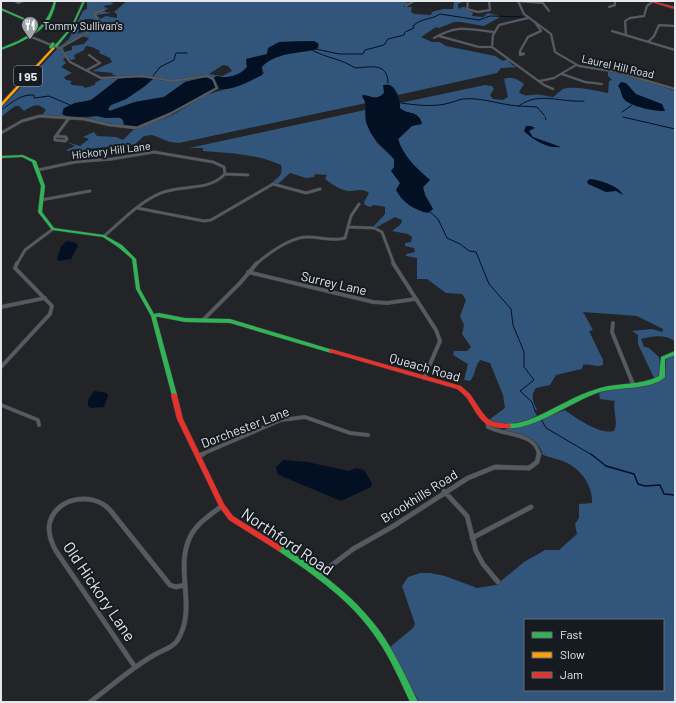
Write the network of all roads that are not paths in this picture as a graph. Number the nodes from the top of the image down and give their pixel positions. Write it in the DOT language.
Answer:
graph roads {
  1 [pos="16,1"];
  2 [pos="23,1"];
  3 [pos="55,1"];
  4 [pos="80,1"];
  5 [pos="84,1"];
  6 [pos="414,1"];
  7 [pos="468,1"];
  8 [pos="489,1"];
  9 [pos="518,1"];
  10 [pos="615,1"];
  11 [pos="651,1"];
  12 [pos="406,6"];
  13 [pos="609,6"];
  14 [pos="675,8"];
  15 [pos="1,9"];
  16 [pos="104,10"];
  17 [pos="549,11"];
  18 [pos="528,18"];
  19 [pos="536,22"];
  20 [pos="675,26"];
  21 [pos="612,31"];
  22 [pos="493,32"];
  23 [pos="30,35"];
  24 [pos="626,35"];
  25 [pos="438,36"];
  26 [pos="434,38"];
  27 [pos="648,42"];
  28 [pos="55,47"];
  29 [pos="492,47"];
  30 [pos="1,49"];
  31 [pos="675,50"];
  32 [pos="520,53"];
  33 [pos="89,55"];
  34 [pos="576,65"];
  35 [pos="87,70"];
  36 [pos="562,74"];
  37 [pos="540,81"];
  38 [pos="602,84"];
  39 [pos="554,89"];
  40 [pos="675,90"];
  41 [pos="1,99"];
  42 [pos="1,105"];
  43 [pos="69,118"];
  44 [pos="1,133"];
  45 [pos="56,136"];
  46 [pos="1,157"];
  47 [pos="38,170"];
  48 [pos="225,174"];
  49 [pos="248,175"];
  50 [pos="320,189"];
  51 [pos="90,191"];
  52 [pos="41,200"];
  53 [pos="359,204"];
  54 [pos="137,208"];
  55 [pos="349,227"];
  56 [pos="53,228"];
  57 [pos="104,236"];
  58 [pos="248,272"];
  59 [pos="45,298"];
  60 [pos="416,299"];
  61 [pos="1,307"];
  62 [pos="153,316"];
  63 [pos="203,320"];
  64 [pos="613,323"];
  65 [pos="675,353"];
  66 [pos="1,368"];
  67 [pos="424,378"];
  68 [pos="633,384"];
  69 [pos="1,405"];
  70 [pos="488,422"];
  71 [pos="39,425"];
  72 [pos="368,435"];
  73 [pos="198,456"];
  74 [pos="444,491"];
  75 [pos="222,506"];
  76 [pos="531,507"];
  77 [pos="472,538"];
  78 [pos="319,575"];
  79 [pos="498,582"];
  80 [pos="185,585"];
  81 [pos="135,667"];
  82 [pos="90,702"];
  83 [pos="414,702"];
  1 -- 2 [label="street"];
  3 -- 23 [label="main road"];
  4 -- 28 [label="main road, I 95"];
  5 -- 28 [label="main road, I 95"];
  6 -- 12 [label="street"];
  7 -- 8 [label="street"];
  9 -- 17 [label="street"];
  9 -- 18 [label="street"];
  10 -- 13 [label="street"];
  11 -- 14 [label="main road"];
  11 -- 24 [label="street"];
  15 -- 23 [label="main road"];
  16 -- 28 [label="street"];
  18 -- 19 [label="street, Laurel Hill Road"];
  18 -- 22 [label="street"];
  19 -- 32 [label="street"];
  19 -- 34 [label="street, Laurel Hill Road"];
  20 -- 27 [label="street"];
  21 -- 24 [label="street"];
  22 -- 25 [label="street"];
  22 -- 29 [label="street"];
  23 -- 28 [label="street"];
  23 -- 30 [label="main road"];
  24 -- 27 [label="street"];
  25 -- 26 [label="street"];
  25 -- 29 [label="street"];
  27 -- 31 [label="street"];
  28 -- 35 [label="street"];
  28 -- 41 [label="main road, I 95"];
  28 -- 42 [label="main road, I 95"];
  29 -- 37 [label="street"];
  33 -- 35 [label="street"];
  34 -- 36 [label="street"];
  34 -- 40 [label="street, Laurel Hill Road"];
  35 -- 43 [label="street"];
  36 -- 37 [label="street"];
  36 -- 38 [label="street"];
  37 -- 39 [label="street"];
  43 -- 44 [label="street"];
  43 -- 45 [label="street"];
  46 -- 47 [label="main road"];
  47 -- 48 [label="street, Hickory Hill Lane"];
  47 -- 52 [label="main road"];
  48 -- 49 [label="street"];
  48 -- 54 [label="street"];
  50 -- 54 [label="street"];
  51 -- 52 [label="street"];
  52 -- 56 [label="main road"];
  53 -- 55 [label="street"];
  54 -- 57 [label="street"];
  55 -- 58 [label="street"];
  55 -- 60 [label="street"];
  56 -- 57 [label="main road"];
  56 -- 59 [label="street"];
  57 -- 62 [label="main road, Northford Road"];
  58 -- 60 [label="street, Surrey Lane"];
  58 -- 63 [label="street"];
  59 -- 61 [label="street"];
  59 -- 66 [label="street"];
  60 -- 67 [label="street"];
  62 -- 63 [label="main road, Queach Road"];
  62 -- 73 [label="main road, Northford Road"];
  63 -- 67 [label="main road, Queach Road"];
  64 -- 68 [label="street"];
  65 -- 68 [label="main road"];
  67 -- 70 [label="main road, Queach Road"];
  68 -- 70 [label="main road"];
  69 -- 71 [label="street"];
  70 -- 74 [label="street, Brookhills Road"];
  72 -- 73 [label="street, Dorchester Lane"];
  73 -- 75 [label="main road, Northford Road"];
  74 -- 77 [label="street"];
  74 -- 78 [label="street, Brookhills Road"];
  75 -- 78 [label="main road, Northford Road"];
  75 -- 80 [label="street"];
  76 -- 77 [label="street"];
  77 -- 79 [label="street"];
  78 -- 83 [label="main road, Northford Road"];
  80 -- 81 [label="street"];
  80 -- 81 [label="street, Old Hickory Lane"];
  81 -- 82 [label="street"];
}
